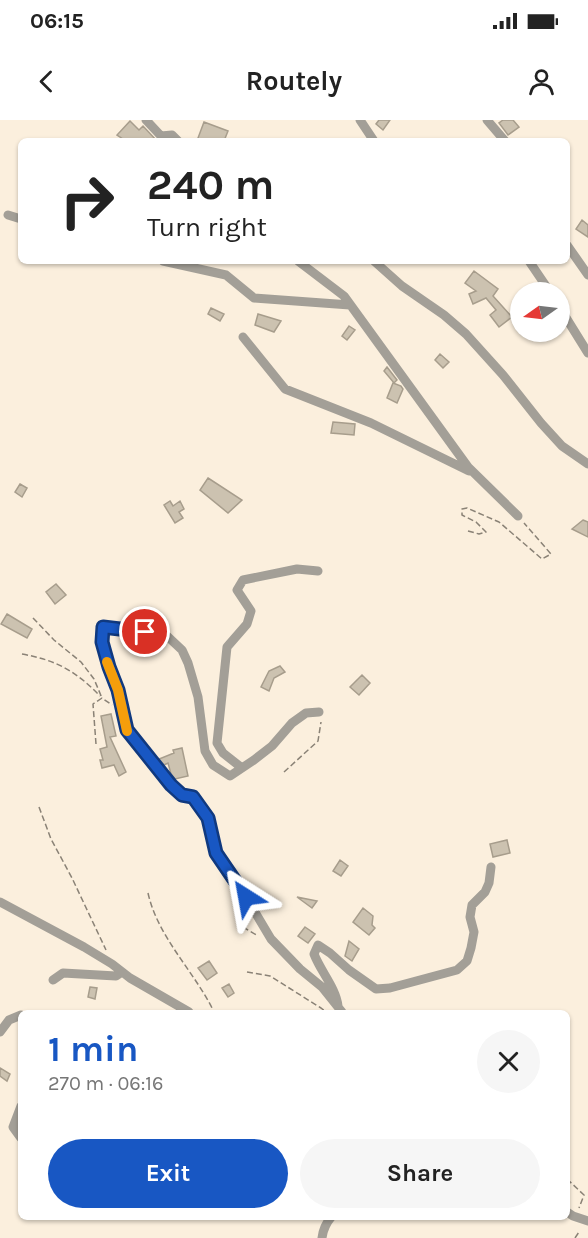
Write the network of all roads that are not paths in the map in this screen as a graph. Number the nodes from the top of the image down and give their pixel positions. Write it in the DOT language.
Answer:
graph roads {
  1 [pos="146,120"];
  2 [pos="360,120"];
  3 [pos="479,120"];
  4 [pos="487,120"];
  5 [pos="499,133"];
  6 [pos="175,138"];
  7 [pos="372,138"];
  8 [pos="503,138"];
  9 [pos="8,214"];
  10 [pos="18,218"];
  11 [pos="570,249"];
  12 [pos="176,264"];
  13 [pos="302,264"];
  14 [pos="377,264"];
  15 [pos="531,264"];
  16 [pos="588,275"];
  17 [pos="543,282"];
  18 [pos="350,304"];
  19 [pos="570,324"];
  20 [pos="243,337"];
  21 [pos="588,353"];
  22 [pos="588,464"];
  23 [pos="475,474"];
  24 [pos="518,516"];
  25 [pos="318,571"];
  26 [pos="319,712"];
  27 [pos="242,768"];
  28 [pos="491,867"];
  29 [pos="0,902"];
  30 [pos="122,972"];
  31 [pos="53,980"];
  32 [pos="186,1010"];
  33 [pos="339,1010"];
  34 [pos="340,1010"];
  35 [pos="18,1016"];
  36 [pos="0,1032"];
  37 [pos="18,1114"];
  38 [pos="18,1134"];
  39 [pos="570,1214"];
  40 [pos="329,1220"];
  41 [pos="588,1221"];
  42 [pos="322,1238"];
  1 -- 6 [label="street"];
  2 -- 7 [label="street"];
  3 -- 5 [label="street"];
  4 -- 5 [label="street"];
  5 -- 8 [label="street"];
  9 -- 10 [label="street"];
  11 -- 16 [label="street"];
  12 -- 18 [label="street"];
  13 -- 18 [label="street"];
  14 -- 22 [label="street"];
  15 -- 17 [label="street"];
  18 -- 23 [label="street"];
  19 -- 21 [label="street"];
  20 -- 23 [label="street"];
  23 -- 24 [label="street"];
  25 -- 27 [label="street"];
  26 -- 27 [label="street"];
  27 -- 33 [label="street"];
  28 -- 34 [label="street"];
  29 -- 30 [label="street"];
  30 -- 31 [label="street"];
  30 -- 32 [label="street"];
  35 -- 36 [label="street"];
  37 -- 38 [label="street"];
  39 -- 41 [label="street"];
  40 -- 42 [label="street"];
}
